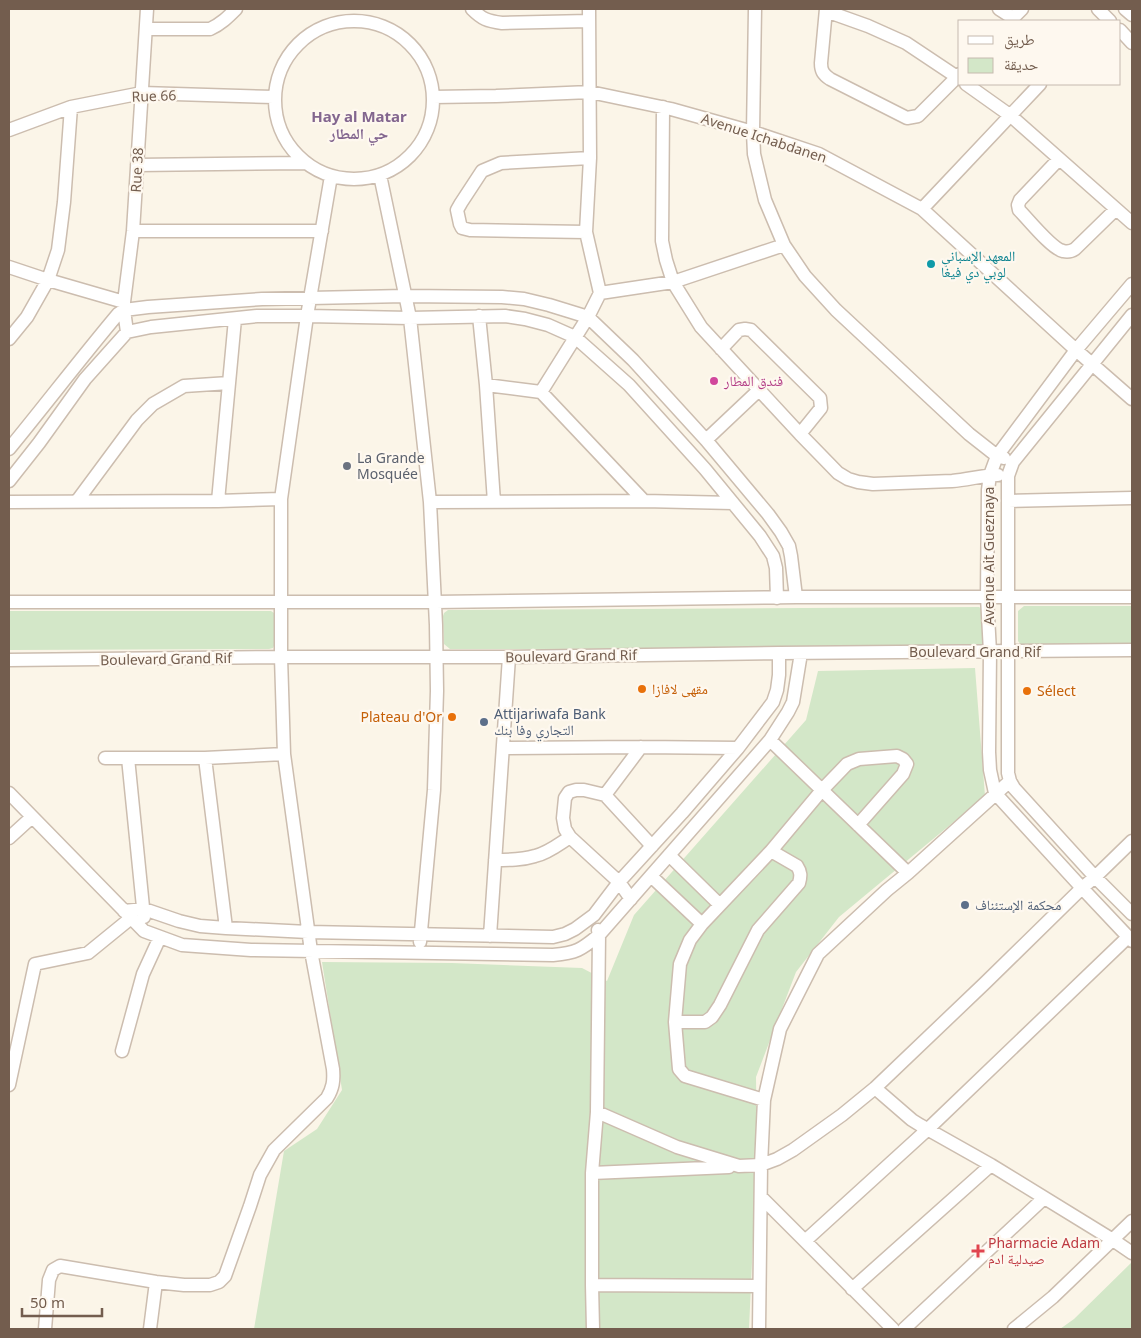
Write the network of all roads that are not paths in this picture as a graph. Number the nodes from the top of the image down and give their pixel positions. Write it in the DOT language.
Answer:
graph roads {
  1 [pos="147,9"];
  2 [pos="236,9"];
  3 [pos="472,9"];
  4 [pos="755,9"];
  5 [pos="999,9"];
  6 [pos="1022,9"];
  7 [pos="1125,9"];
  8 [pos="826,10"];
  9 [pos="357,15"];
  10 [pos="589,15"];
  11 [pos="1132,15"];
  12 [pos="1012,20"];
  13 [pos="146,29"];
  14 [pos="1121,31"];
  15 [pos="1132,43"];
  16 [pos="958,77"];
  17 [pos="958,82"];
  18 [pos="969,85"];
  19 [pos="1039,85"];
  20 [pos="590,92"];
  21 [pos="142,94"];
  22 [pos="274,97"];
  23 [pos="433,97"];
  24 [pos="71,107"];
  25 [pos="663,107"];
  26 [pos="1011,116"];
  27 [pos="9,130"];
  28 [pos="753,132"];
  29 [pos="590,158"];
  30 [pos="1060,159"];
  31 [pos="305,163"];
  32 [pos="137,165"];
  33 [pos="380,175"];
  34 [pos="331,176"];
  35 [pos="1116,209"];
  36 [pos="922,210"];
  37 [pos="1132,223"];
  38 [pos="133,231"];
  39 [pos="322,231"];
  40 [pos="586,232"];
  41 [pos="784,245"];
  42 [pos="9,267"];
  43 [pos="48,280"];
  44 [pos="673,282"];
  45 [pos="1132,284"];
  46 [pos="600,293"];
  47 [pos="405,296"];
  48 [pos="310,298"];
  49 [pos="124,306"];
  50 [pos="1132,315"];
  51 [pos="307,316"];
  52 [pos="479,316"];
  53 [pos="588,317"];
  54 [pos="410,318"];
  55 [pos="236,319"];
  56 [pos="127,332"];
  57 [pos="575,337"];
  58 [pos="9,339"];
  59 [pos="721,349"];
  60 [pos="1076,350"];
  61 [pos="1092,364"];
  62 [pos="229,383"];
  63 [pos="486,385"];
  64 [pos="759,390"];
  65 [pos="541,392"];
  66 [pos="1132,399"];
  67 [pos="800,434"];
  68 [pos="706,440"];
  69 [pos="9,449"];
  70 [pos="997,456"];
  71 [pos="1013,462"];
  72 [pos="990,475"];
  73 [pos="1008,476"];
  74 [pos="9,481"];
  75 [pos="1132,498"];
  76 [pos="281,499"];
  77 [pos="77,501"];
  78 [pos="218,501"];
  79 [pos="644,501"];
  80 [pos="1008,501"];
  81 [pos="9,502"];
  82 [pos="430,502"];
  83 [pos="494,502"];
  84 [pos="732,503"];
  85 [pos="988,597"];
  86 [pos="1008,597"];
  87 [pos="1132,597"];
  88 [pos="777,598"];
  89 [pos="796,598"];
  90 [pos="9,602"];
  91 [pos="282,602"];
  92 [pos="435,602"];
  93 [pos="1132,650"];
  94 [pos="990,652"];
  95 [pos="1008,652"];
  96 [pos="779,653"];
  97 [pos="801,653"];
  98 [pos="281,657"];
  99 [pos="437,657"];
  100 [pos="509,658"];
  101 [pos="9,660"];
  102 [pos="770,740"];
  103 [pos="641,747"];
  104 [pos="504,748"];
  105 [pos="738,748"];
  106 [pos="284,754"];
  107 [pos="105,758"];
  108 [pos="128,758"];
  109 [pos="205,758"];
  110 [pos="1010,781"];
  111 [pos="822,790"];
  112 [pos="9,793"];
  113 [pos="995,794"];
  114 [pos="604,795"];
  115 [pos="32,818"];
  116 [pos="858,825"];
  117 [pos="570,836"];
  118 [pos="9,838"];
  119 [pos="1132,841"];
  120 [pos="652,846"];
  121 [pos="771,851"];
  122 [pos="669,855"];
  123 [pos="495,860"];
  124 [pos="908,873"];
  125 [pos="651,876"];
  126 [pos="1095,877"];
  127 [pos="619,882"];
  128 [pos="1082,888"];
  129 [pos="631,899"];
  130 [pos="719,904"];
  131 [pos="144,909"];
  132 [pos="128,914"];
  133 [pos="1132,914"];
  134 [pos="594,915"];
  135 [pos="702,924"];
  136 [pos="226,928"];
  137 [pos="144,931"];
  138 [pos="308,932"];
  139 [pos="420,935"];
  140 [pos="599,935"];
  141 [pos="490,936"];
  142 [pos="160,937"];
  143 [pos="1130,939"];
  144 [pos="311,951"];
  145 [pos="419,953"];
  146 [pos="675,1022"];
  147 [pos="122,1051"];
  148 [pos="9,1085"];
  149 [pos="875,1088"];
  150 [pos="764,1100"];
  151 [pos="596,1112"];
  152 [pos="928,1129"];
  153 [pos="761,1165"];
  154 [pos="991,1165"];
  155 [pos="739,1166"];
  156 [pos="592,1174"];
  157 [pos="761,1197"];
  158 [pos="1044,1198"];
  159 [pos="1132,1221"];
  160 [pos="1113,1240"];
  161 [pos="805,1241"];
  162 [pos="1131,1250"];
  163 [pos="156,1282"];
  164 [pos="592,1285"];
  165 [pos="758,1286"];
  166 [pos="852,1290"];
  167 [pos="45,1329"];
  168 [pos="150,1329"];
  169 [pos="593,1329"];
  170 [pos="758,1329"];
  171 [pos="893,1329"];
  172 [pos="904,1329"];
  173 [pos="1014,1329"];
  1 -- 13 [label="street, Rue 38"];
  2 -- 13 [label="street"];
  3 -- 10 [label="street"];
  4 -- 28 [label="street"];
  5 -- 12 [label="street"];
  6 -- 12 [label="street"];
  7 -- 11 [label="street"];
  8 -- 16 [label="street"];
  8 -- 17 [label="street"];
  9 -- 22 [label="street"];
  9 -- 23 [label="street"];
  10 -- 20 [label="street"];
  13 -- 21 [label="street, Rue 38"];
  14 -- 15 [label="street"];
  18 -- 26 [label="street"];
  19 -- 26 [label="street"];
  20 -- 23 [label="street, Avenue Ichabdanen"];
  20 -- 25 [label="street, Avenue Ichabdanen"];
  20 -- 29 [label="street"];
  21 -- 22 [label="street, Rue 66"];
  21 -- 24 [label="street, Rue 66"];
  21 -- 32 [label="street, Rue 38"];
  22 -- 31 [label="street"];
  23 -- 33 [label="street"];
  24 -- 27 [label="street, Rue 66"];
  24 -- 43 [label="street"];
  25 -- 28 [label="street, Avenue Ichabdanen"];
  25 -- 44 [label="street"];
  26 -- 30 [label="street"];
  26 -- 36 [label="street"];
  28 -- 36 [label="street, Avenue Ichabdanen"];
  28 -- 41 [label="street"];
  29 -- 40 [label="street"];
  29 -- 40 [label="street"];
  30 -- 35 [label="street"];
  30 -- 35 [label="street"];
  31 -- 32 [label="street"];
  31 -- 34 [label="street"];
  32 -- 38 [label="street, Rue 38"];
  33 -- 34 [label="street"];
  33 -- 47 [label="street"];
  34 -- 39 [label="street"];
  35 -- 37 [label="street"];
  36 -- 60 [label="street, Avenue Ichabdanen"];
  38 -- 39 [label="street"];
  38 -- 49 [label="street, Rue 38"];
  39 -- 48 [label="street"];
  40 -- 46 [label="street"];
  41 -- 44 [label="street"];
  41 -- 70 [label="street"];
  42 -- 43 [label="street"];
  43 -- 49 [label="street"];
  43 -- 58 [label="street"];
  44 -- 46 [label="street"];
  44 -- 59 [label="street"];
  45 -- 60 [label="street, Avenue Ait Gueznaya"];
  46 -- 53 [label="street"];
  47 -- 48 [label="street"];
  47 -- 53 [label="street"];
  47 -- 54 [label="street"];
  48 -- 49 [label="street"];
  48 -- 51 [label="street"];
  49 -- 56 [label="street, Rue 38"];
  49 -- 69 [label="street"];
  50 -- 61 [label="street, Avenue Ait Gueznaya"];
  51 -- 54 [label="street"];
  51 -- 55 [label="street"];
  51 -- 76 [label="street"];
  52 -- 54 [label="street"];
  52 -- 57 [label="street"];
  52 -- 63 [label="street"];
  53 -- 57 [label="street"];
  53 -- 68 [label="street"];
  54 -- 82 [label="street"];
  55 -- 56 [label="street"];
  55 -- 62 [label="street"];
  56 -- 74 [label="street"];
  57 -- 65 [label="street"];
  57 -- 84 [label="street"];
  59 -- 64 [label="street"];
  59 -- 67 [label="street"];
  60 -- 61 [label="street, Avenue Ichabdanen"];
  60 -- 70 [label="street, Avenue Ait Gueznaya"];
  61 -- 66 [label="street, Avenue Ichabdanen"];
  61 -- 71 [label="street, Avenue Ait Gueznaya"];
  62 -- 77 [label="street"];
  62 -- 78 [label="street"];
  63 -- 65 [label="street"];
  63 -- 83 [label="street"];
  64 -- 67 [label="street"];
  64 -- 68 [label="street"];
  65 -- 79 [label="street"];
  67 -- 72 [label="street"];
  68 -- 89 [label="street"];
  70 -- 71 [label="street"];
  70 -- 72 [label="street, Avenue Ait Gueznaya"];
  71 -- 73 [label="street, Avenue Ait Gueznaya"];
  72 -- 73 [label="street"];
  72 -- 85 [label="street, Avenue Ait Gueznaya"];
  73 -- 80 [label="street, Avenue Ait Gueznaya"];
  75 -- 80 [label="street"];
  76 -- 78 [label="street"];
  76 -- 91 [label="street"];
  77 -- 78 [label="street"];
  77 -- 81 [label="street"];
  79 -- 83 [label="street"];
  79 -- 84 [label="street"];
  80 -- 86 [label="street, Avenue Ait Gueznaya"];
  82 -- 83 [label="street"];
  82 -- 92 [label="street"];
  84 -- 88 [label="street"];
  85 -- 86 [label="street"];
  85 -- 89 [label="street"];
  85 -- 94 [label="street, Avenue Ait Gueznaya"];
  86 -- 87 [label="street"];
  86 -- 95 [label="street, Avenue Ait Gueznaya"];
  88 -- 89 [label="street"];
  88 -- 92 [label="street"];
  90 -- 91 [label="street"];
  91 -- 92 [label="street"];
  91 -- 98 [label="street"];
  92 -- 99 [label="street"];
  93 -- 95 [label="street, Boulevard Grand Rif"];
  94 -- 95 [label="street, Boulevard Grand Rif"];
  94 -- 97 [label="street, Boulevard Grand Rif"];
  94 -- 113 [label="street, Avenue Ait Gueznaya"];
  95 -- 110 [label="street, Avenue Ait Gueznaya"];
  96 -- 97 [label="street, Boulevard Grand Rif"];
  96 -- 100 [label="street, Boulevard Grand Rif"];
  96 -- 105 [label="street"];
  97 -- 102 [label="street"];
  98 -- 99 [label="street, Boulevard Grand Rif"];
  98 -- 101 [label="street, Boulevard Grand Rif"];
  98 -- 106 [label="street"];
  99 -- 100 [label="street, Boulevard Grand Rif"];
  99 -- 139 [label="street"];
  100 -- 104 [label="street"];
  102 -- 111 [label="street"];
  102 -- 122 [label="street"];
  103 -- 104 [label="street"];
  103 -- 105 [label="street"];
  103 -- 114 [label="street"];
  104 -- 123 [label="street"];
  105 -- 120 [label="street"];
  106 -- 109 [label="street"];
  106 -- 138 [label="street"];
  107 -- 108 [label="street"];
  108 -- 109 [label="street"];
  108 -- 131 [label="street"];
  109 -- 136 [label="street"];
  110 -- 113 [label="street"];
  110 -- 126 [label="street"];
  111 -- 116 [label="street"];
  111 -- 116 [label="street"];
  111 -- 121 [label="street"];
  112 -- 115 [label="street"];
  113 -- 124 [label="street"];
  113 -- 128 [label="street"];
  114 -- 117 [label="street"];
  114 -- 120 [label="street"];
  115 -- 118 [label="street"];
  115 -- 132 [label="street"];
  116 -- 124 [label="street"];
  117 -- 123 [label="street"];
  117 -- 127 [label="street"];
  119 -- 126 [label="street"];
  120 -- 127 [label="street"];
  121 -- 130 [label="street"];
  121 -- 146 [label="street"];
  122 -- 125 [label="street"];
  122 -- 130 [label="street"];
  123 -- 141 [label="street"];
  124 -- 150 [label="street"];
  125 -- 129 [label="street"];
  125 -- 135 [label="street"];
  126 -- 128 [label="street"];
  126 -- 133 [label="street"];
  127 -- 129 [label="street"];
  127 -- 134 [label="street"];
  128 -- 143 [label="street"];
  128 -- 149 [label="street"];
  129 -- 140 [label="street"];
  130 -- 135 [label="street"];
  131 -- 132 [label="street"];
  131 -- 136 [label="street"];
  131 -- 137 [label="street"];
  132 -- 137 [label="street"];
  132 -- 148 [label="street"];
  134 -- 140 [label="street"];
  134 -- 141 [label="street"];
  135 -- 146 [label="street"];
  136 -- 138 [label="street"];
  137 -- 142 [label="street"];
  138 -- 139 [label="street"];
  138 -- 144 [label="street"];
  139 -- 141 [label="street"];
  139 -- 145 [label="street"];
  140 -- 145 [label="street"];
  140 -- 151 [label="street"];
  142 -- 144 [label="street"];
  142 -- 147 [label="street"];
  143 -- 152 [label="street"];
  144 -- 145 [label="street"];
  144 -- 163 [label="street"];
  146 -- 150 [label="street"];
  149 -- 152 [label="street"];
  149 -- 153 [label="street"];
  150 -- 153 [label="street"];
  151 -- 155 [label="street"];
  151 -- 156 [label="street"];
  152 -- 154 [label="street"];
  152 -- 161 [label="street"];
  153 -- 155 [label="street"];
  153 -- 157 [label="street"];
  154 -- 158 [label="street"];
  154 -- 166 [label="street"];
  155 -- 156 [label="street"];
  156 -- 164 [label="street"];
  157 -- 161 [label="street"];
  157 -- 165 [label="street"];
  158 -- 160 [label="street"];
  158 -- 172 [label="street"];
  159 -- 160 [label="street"];
  160 -- 162 [label="street"];
  160 -- 173 [label="street"];
  161 -- 166 [label="street"];
  163 -- 167 [label="street"];
  163 -- 168 [label="street"];
  164 -- 165 [label="street"];
  164 -- 169 [label="street"];
  165 -- 170 [label="street"];
  166 -- 171 [label="street"];
}
